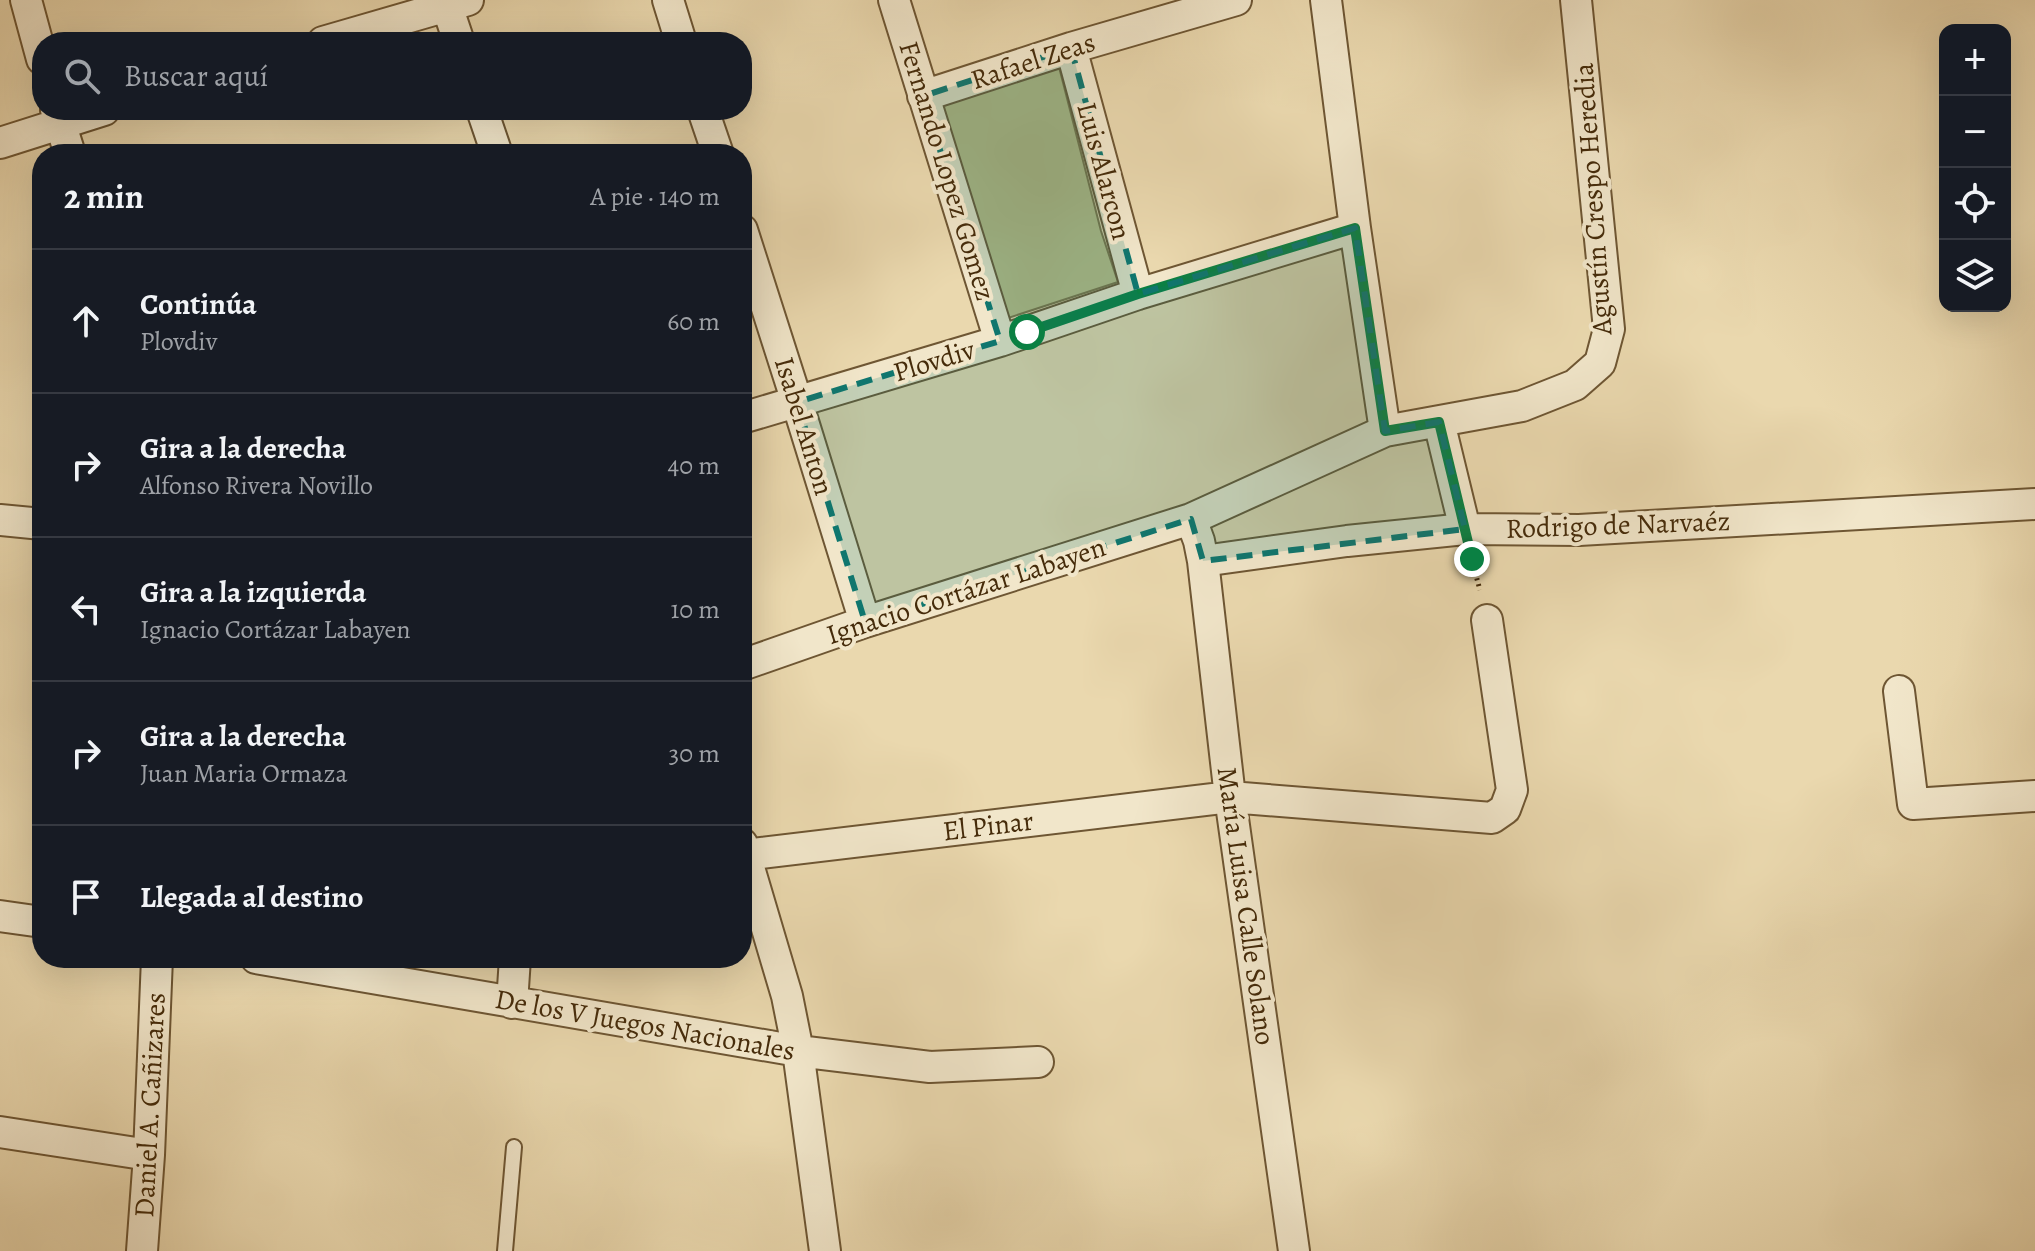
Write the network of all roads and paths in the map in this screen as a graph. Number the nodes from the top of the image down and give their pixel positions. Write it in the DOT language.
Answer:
graph roads {
  1 [pos="26,0"];
  2 [pos="668,0"];
  3 [pos="894,0"];
  4 [pos="1236,0"];
  5 [pos="1326,0"];
  6 [pos="1576,0"];
  7 [pos="454,2"];
  8 [pos="35,32"];
  9 [pos="356,32"];
  10 [pos="458,32"];
  11 [pos="678,32"];
  12 [pos="1071,48"];
  13 [pos="923,96"];
  14 [pos="51,120"];
  15 [pos="59,120"];
  16 [pos="485,120"];
  17 [pos="706,120"];
  18 [pos="0,143"];
  19 [pos="67,144"];
  20 [pos="494,144"];
  21 [pos="715,144"];
  22 [pos="1355,228"];
  23 [pos="752,261"];
  24 [pos="1138,294"];
  25 [pos="1000,341"];
  26 [pos="1575,385"];
  27 [pos="797,402"];
  28 [pos="752,415"];
  29 [pos="1439,422"];
  30 [pos="1385,431"];
  31 [pos="2035,504"];
  32 [pos="1191,519"];
  33 [pos="0,520"];
  34 [pos="32,523"];
  35 [pos="1465,529"];
  36 [pos="1203,561"];
  37 [pos="1487,620"];
  38 [pos="865,622"];
  39 [pos="752,662"];
  40 [pos="1899,691"];
  41 [pos="2035,796"];
  42 [pos="1230,797"];
  43 [pos="752,848"];
  44 [pos="752,876"];
  45 [pos="0,916"];
  46 [pos="32,921"];
  47 [pos="157,968"];
  48 [pos="313,968"];
  49 [pos="514,968"];
  50 [pos="512,1003"];
  51 [pos="798,1051"];
  52 [pos="1038,1062"];
  53 [pos="0,1132"];
  54 [pos="514,1147"];
  55 [pos="149,1155"];
  56 [pos="142,1251"];
  57 [pos="505,1251"];
  58 [pos="825,1251"];
  59 [pos="1294,1251"];
  1 -- 8 [label="street"];
  2 -- 11 [label="street"];
  3 -- 13 [label="street, Fernando Lopez Gomez"];
  4 -- 12 [label="street, Rafael Zeas"];
  5 -- 22 [label="street"];
  6 -- 26 [label="street, Agustín Crespo Heredia"];
  7 -- 9 [label="street"];
  7 -- 10 [label="street"];
  12 -- 13 [label="street, Rafael Zeas"];
  12 -- 24 [label="street, Luis Alarcon"];
  13 -- 25 [label="street, Fernando Lopez Gomez"];
  14 -- 18 [label="street"];
  15 -- 19 [label="street"];
  16 -- 20 [label="street"];
  17 -- 21 [label="street"];
  22 -- 24 [label="street, Plovdiv"];
  22 -- 30 [label="street"];
  23 -- 27 [label="street, Isabel Anton"];
  24 -- 25 [label="street, Plovdiv"];
  25 -- 27 [label="street, Plovdiv"];
  26 -- 29 [label="street, Ignacio Cortázar Labayen"];
  27 -- 28 [label="street, Plovdiv"];
  27 -- 38 [label="street, Isabel Anton"];
  29 -- 30 [label="street, Ignacio Cortázar Labayen"];
  29 -- 35 [label="street"];
  30 -- 32 [label="street, Ignacio Cortázar Labayen"];
  31 -- 35 [label="street, Rodrigo de Narvaéz"];
  32 -- 36 [label="street"];
  32 -- 38 [label="street, Ignacio Cortázar Labayen"];
  33 -- 34 [label="street"];
  35 -- 36 [label="street, Rodrigo de Narvaéz"];
  35 -- 37 [label="path"];
  36 -- 42 [label="street, María Luisa Calle Solano"];
  37 -- 42 [label="street, El Pinar"];
  38 -- 39 [label="street, Ignacio Cortázar Labayen"];
  40 -- 41 [label="street"];
  42 -- 43 [label="street, El Pinar"];
  42 -- 59 [label="street, María Luisa Calle Solano"];
  44 -- 51 [label="street"];
  45 -- 46 [label="street"];
  47 -- 55 [label="street, Daniel A. Cañizares"];
  48 -- 50 [label="street, De los V Juegos Nacionales"];
  49 -- 50 [label="street"];
  50 -- 51 [label="street, De los V Juegos Nacionales"];
  51 -- 52 [label="street, De los V Juegos Nacionales"];
  51 -- 58 [label="street"];
  53 -- 55 [label="street"];
  54 -- 57 [label="lane"];
  55 -- 56 [label="street, Daniel A. Cañizares"];
}
